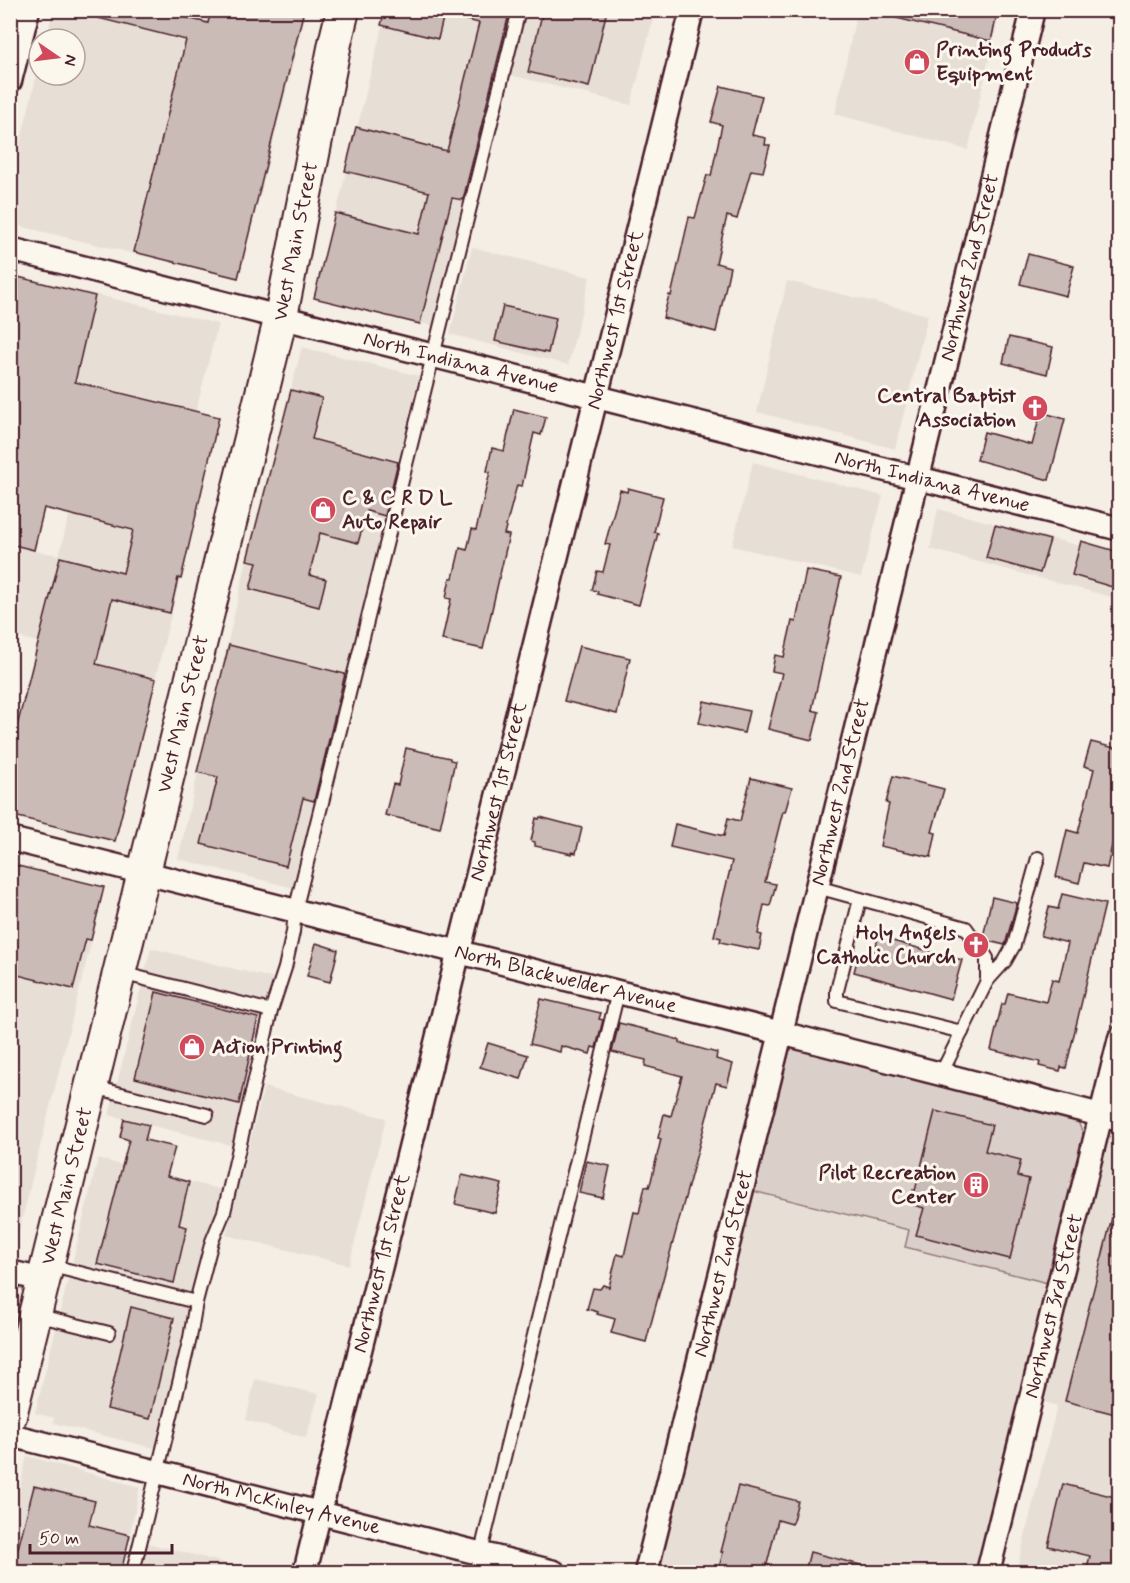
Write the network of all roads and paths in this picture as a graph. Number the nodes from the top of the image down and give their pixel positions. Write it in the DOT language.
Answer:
graph roads {
  1 [pos="28,10"];
  2 [pos="343,10"];
  3 [pos="519,10"];
  4 [pos="692,10"];
  5 [pos="1033,10"];
  6 [pos="10,81"];
  7 [pos="10,249"];
  8 [pos="281,316"];
  9 [pos="434,356"];
  10 [pos="596,397"];
  11 [pos="917,478"];
  12 [pos="1119,529"];
  13 [pos="10,839"];
  14 [pos="1038,858"];
  15 [pos="145,873"];
  16 [pos="817,887"];
  17 [pos="860,899"];
  18 [pos="295,911"];
  19 [pos="458,953"];
  20 [pos="120,973"];
  21 [pos="987,981"];
  22 [pos="618,992"];
  23 [pos="271,1011"];
  24 [pos="962,1032"];
  25 [pos="782,1033"];
  26 [pos="1119,1038"];
  27 [pos="941,1074"];
  28 [pos="92,1086"];
  29 [pos="207,1115"];
  30 [pos="1110,1118"];
  31 [pos="10,1272"];
  32 [pos="45,1272"];
  33 [pos="196,1302"];
  34 [pos="35,1314"];
  35 [pos="109,1333"];
  36 [pos="10,1416"];
  37 [pos="10,1435"];
  38 [pos="158,1471"];
  39 [pos="320,1513"];
  40 [pos="478,1563"];
  41 [pos="133,1572"];
  42 [pos="305,1572"];
  43 [pos="554,1572"];
  44 [pos="646,1572"];
  45 [pos="988,1572"];
  1 -- 6 [label="street"];
  2 -- 8 [label="main road, West Main Street"];
  3 -- 9 [label="lane"];
  4 -- 10 [label="street, Northwest 1st Street"];
  5 -- 11 [label="street, Northwest 2nd Street"];
  7 -- 8 [label="street, North Indiana Avenue"];
  8 -- 9 [label="street, North Indiana Avenue"];
  8 -- 15 [label="main road, West Main Street"];
  9 -- 10 [label="street, North Indiana Avenue"];
  9 -- 18 [label="lane"];
  10 -- 11 [label="street, North Indiana Avenue"];
  10 -- 19 [label="street, Northwest 1st Street"];
  11 -- 12 [label="street, North Indiana Avenue"];
  11 -- 16 [label="street, Northwest 2nd Street"];
  13 -- 15 [label="street, North Blackwelder Avenue"];
  14 -- 21 [label="lane"];
  15 -- 18 [label="street, North Blackwelder Avenue"];
  15 -- 20 [label="main road, West Main Street"];
  16 -- 17 [label="lane"];
  16 -- 25 [label="street, Northwest 2nd Street"];
  17 -- 21 [label="lane"];
  17 -- 24 [label="lane"];
  18 -- 19 [label="street, North Blackwelder Avenue"];
  18 -- 23 [label="lane"];
  19 -- 22 [label="street, North Blackwelder Avenue"];
  19 -- 39 [label="street, Northwest 1st Street"];
  20 -- 23 [label="lane"];
  20 -- 28 [label="main road, West Main Street"];
  21 -- 24 [label="lane"];
  22 -- 25 [label="street, North Blackwelder Avenue"];
  22 -- 40 [label="lane"];
  23 -- 33 [label="lane"];
  24 -- 27 [label="lane"];
  25 -- 27 [label="street, North Blackwelder Avenue"];
  25 -- 44 [label="street, Northwest 2nd Street"];
  26 -- 30 [label="street, Northwest 3rd Street"];
  27 -- 30 [label="street, North Blackwelder Avenue"];
  28 -- 29 [label="lane"];
  28 -- 32 [label="main road, West Main Street"];
  30 -- 45 [label="street, Northwest 3rd Street"];
  31 -- 32 [label="street"];
  32 -- 33 [label="lane"];
  32 -- 34 [label="main road, West Main Street"];
  33 -- 38 [label="lane"];
  34 -- 35 [label="lane"];
  34 -- 36 [label="main road, West Main Street"];
  37 -- 38 [label="street, North McKinley Avenue"];
  38 -- 39 [label="street, North McKinley Avenue"];
  38 -- 41 [label="lane"];
  39 -- 40 [label="street, North McKinley Avenue"];
  39 -- 42 [label="street, Northwest 1st Street"];
  40 -- 43 [label="street, North McKinley Avenue"];
}
